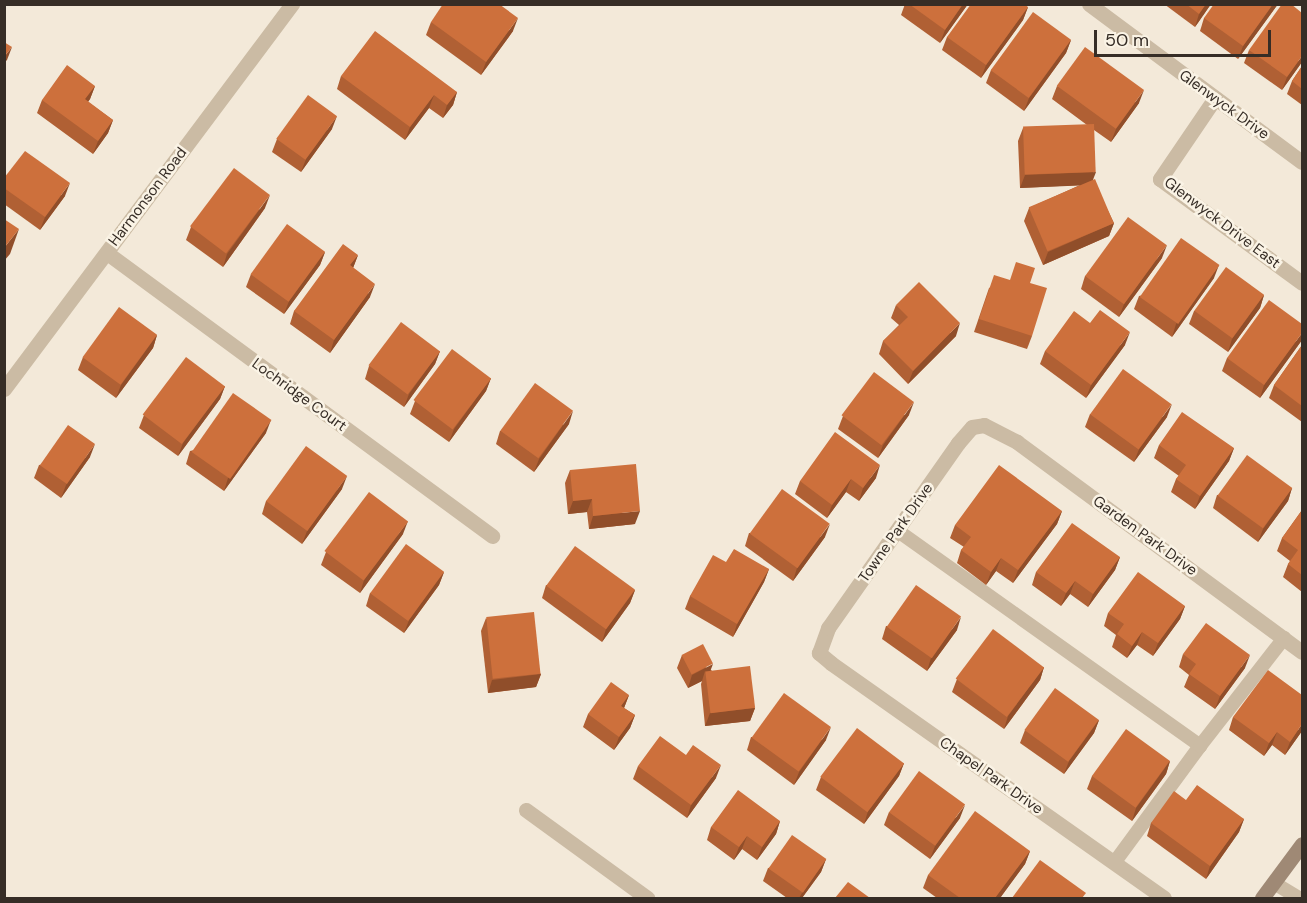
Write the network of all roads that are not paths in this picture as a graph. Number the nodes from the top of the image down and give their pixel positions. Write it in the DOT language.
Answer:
graph roads {
  1 [pos="292,4"];
  2 [pos="1089,4"];
  3 [pos="1215,98"];
  4 [pos="1302,162"];
  5 [pos="107,253"];
  6 [pos="1302,283"];
  7 [pos="4,389"];
  8 [pos="984,425"];
  9 [pos="898,531"];
  10 [pos="492,537"];
  11 [pos="1284,638"];
  12 [pos="1302,652"];
  13 [pos="819,653"];
  14 [pos="1200,746"];
  15 [pos="526,810"];
  16 [pos="1302,844"];
  17 [pos="1114,863"];
  18 [pos="1274,883"];
  19 [pos="647,898"];
  20 [pos="1164,898"];
  21 [pos="1262,898"];
  22 [pos="1299,898"];
  1 -- 5 [label="street, Harmonson Road"];
  2 -- 3 [label="street, Glenwyck Drive"];
  3 -- 4 [label="street, Glenwyck Drive"];
  3 -- 6 [label="street, Glenwyck Drive East"];
  5 -- 7 [label="street, Harmonson Road"];
  5 -- 10 [label="street, Lochridge Court"];
  8 -- 9 [label="street, Towne Park Drive"];
  8 -- 11 [label="street, Garden Park Drive"];
  9 -- 13 [label="street, Towne Park Drive"];
  9 -- 14 [label="lane"];
  11 -- 12 [label="street, Garden Park Drive"];
  11 -- 14 [label="lane"];
  13 -- 17 [label="street, Chapel Park Drive"];
  14 -- 17 [label="lane"];
  15 -- 19 [label="street"];
  16 -- 18 [label="main road"];
  17 -- 20 [label="street, Chapel Park Drive"];
  18 -- 21 [label="main road"];
  18 -- 22 [label="lane"];
}
